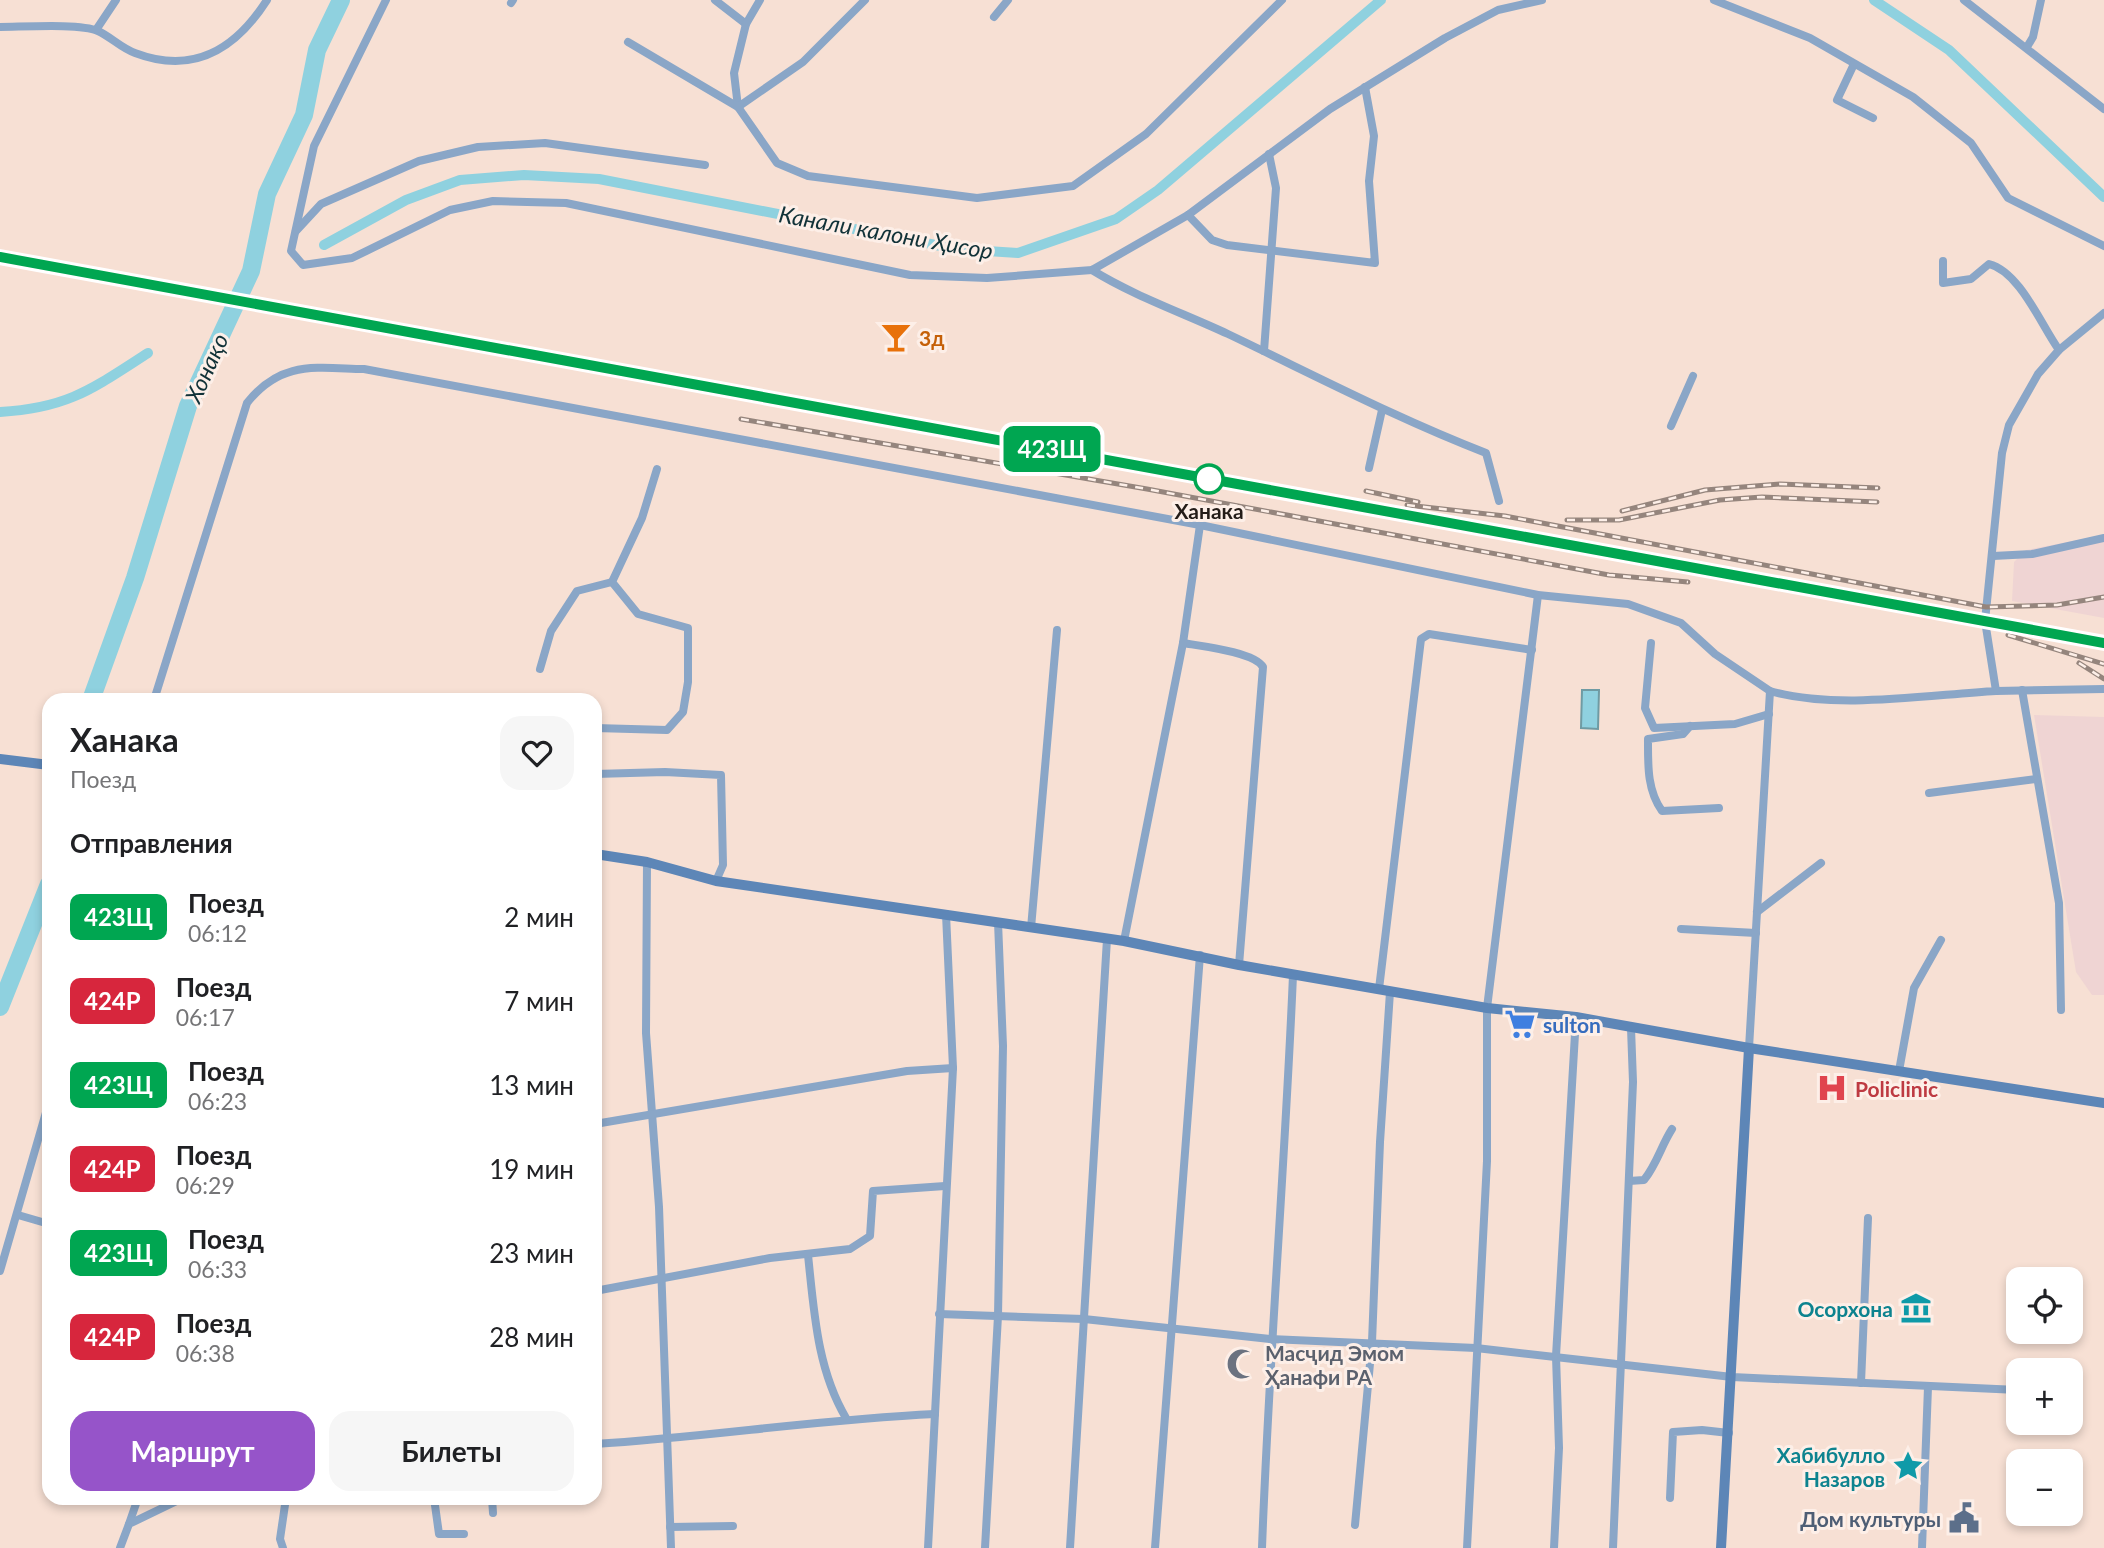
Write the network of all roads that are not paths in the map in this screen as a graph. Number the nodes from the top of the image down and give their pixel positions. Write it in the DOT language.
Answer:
graph roads {
  1 [pos="116,0"];
  2 [pos="267,0"];
  3 [pos="386,0"];
  4 [pos="715,0"];
  5 [pos="760,0"];
  6 [pos="865,0"];
  7 [pos="1008,0"];
  8 [pos="1282,0"];
  9 [pos="1542,0"];
  10 [pos="1714,0"];
  11 [pos="1964,0"];
  12 [pos="2041,0"];
  13 [pos="994,17"];
  14 [pos="746,24"];
  15 [pos="0,27"];
  16 [pos="96,30"];
  17 [pos="628,42"];
  18 [pos="2027,47"];
  19 [pos="1854,64"];
  20 [pos="1366,88"];
  21 [pos="738,107"];
  22 [pos="2104,109"];
  23 [pos="1873,118"];
  24 [pos="1269,154"];
  25 [pos="705,165"];
  26 [pos="1188,215"];
  27 [pos="293,233"];
  28 [pos="2104,246"];
  29 [pos="1269,248"];
  30 [pos="1942,261"];
  31 [pos="1092,270"];
  32 [pos="2104,313"];
  33 [pos="1264,351"];
  34 [pos="2059,351"];
  35 [pos="1693,376"];
  36 [pos="1382,410"];
  37 [pos="1671,426"];
  38 [pos="1368,468"];
  39 [pos="657,469"];
  40 [pos="1499,501"];
  41 [pos="1200,524"];
  42 [pos="2104,538"];
  43 [pos="1993,556"];
  44 [pos="612,582"];
  45 [pos="1538,595"];
  46 [pos="1057,630"];
  47 [pos="1183,643"];
  48 [pos="1651,643"];
  49 [pos="1532,650"];
  50 [pos="540,669"];
  51 [pos="2104,689"];
  52 [pos="2022,690"];
  53 [pos="1770,691"];
  54 [pos="1996,691"];
  55 [pos="157,693"];
  56 [pos="1769,713"];
  57 [pos="1690,726"];
  58 [pos="602,728"];
  59 [pos="0,759"];
  60 [pos="42,764"];
  61 [pos="602,774"];
  62 [pos="2036,779"];
  63 [pos="1929,793"];
  64 [pos="1719,808"];
  65 [pos="602,855"];
  66 [pos="647,862"];
  67 [pos="1821,863"];
  68 [pos="716,881"];
  69 [pos="1757,912"];
  70 [pos="946,914"];
  71 [pos="998,922"];
  72 [pos="1031,928"];
  73 [pos="1681,929"];
  74 [pos="1756,933"];
  75 [pos="1107,939"];
  76 [pos="1941,940"];
  77 [pos="1124,941"];
  78 [pos="1200,955"];
  79 [pos="1239,965"];
  80 [pos="1293,975"];
  81 [pos="1385,990"];
  82 [pos="1487,1008"];
  83 [pos="2062,1010"];
  84 [pos="1576,1017"];
  85 [pos="1631,1028"];
  86 [pos="1749,1048"];
  87 [pos="953,1068"];
  88 [pos="1899,1071"];
  89 [pos="2104,1103"];
  90 [pos="652,1114"];
  91 [pos="602,1123"];
  92 [pos="42,1128"];
  93 [pos="1672,1129"];
  94 [pos="1629,1181"];
  95 [pos="945,1186"];
  96 [pos="18,1215"];
  97 [pos="1868,1218"];
  98 [pos="42,1222"];
  99 [pos="808,1255"];
  100 [pos="0,1271"];
  101 [pos="660,1279"];
  102 [pos="602,1290"];
  103 [pos="939,1314"];
  104 [pos="998,1316"];
  105 [pos="1084,1319"];
  106 [pos="1169,1326"];
  107 [pos="1270,1339"];
  108 [pos="1371,1342"];
  109 [pos="1476,1348"];
  110 [pos="1556,1356"];
  111 [pos="1620,1364"];
  112 [pos="1732,1377"];
  113 [pos="1861,1383"];
  114 [pos="1928,1387"];
  115 [pos="2006,1390"];
  116 [pos="934,1414"];
  117 [pos="846,1418"];
  118 [pos="1729,1433"];
  119 [pos="668,1439"];
  120 [pos="602,1444"];
  121 [pos="1670,1498"];
  122 [pos="136,1505"];
  123 [pos="168,1505"];
  124 [pos="285,1505"];
  125 [pos="435,1505"];
  126 [pos="492,1505"];
  127 [pos="493,1513"];
  128 [pos="129,1524"];
  129 [pos="1355,1525"];
  130 [pos="670,1527"];
  131 [pos="733,1527"];
  132 [pos="464,1534"];
  133 [pos="120,1548"];
  134 [pos="283,1548"];
  135 [pos="671,1548"];
  136 [pos="928,1548"];
  137 [pos="985,1548"];
  138 [pos="1070,1548"];
  139 [pos="1154,1548"];
  140 [pos="1262,1548"];
  141 [pos="1467,1548"];
  142 [pos="1555,1548"];
  143 [pos="1613,1548"];
  144 [pos="1721,1548"];
  145 [pos="1922,1548"];
  1 -- 16 [label="street"];
  2 -- 16 [label="street"];
  3 -- 27 [label="street"];
  4 -- 14 [label="street"];
  5 -- 14 [label="street"];
  6 -- 21 [label="street"];
  7 -- 13 [label="street"];
  8 -- 21 [label="street"];
  9 -- 20 [label="street"];
  10 -- 19 [label="street"];
  11 -- 18 [label="street"];
  12 -- 18 [label="street"];
  14 -- 21 [label="street"];
  15 -- 16 [label="street"];
  17 -- 21 [label="street"];
  18 -- 22 [label="street"];
  19 -- 23 [label="street"];
  19 -- 28 [label="street"];
  20 -- 24 [label="street"];
  20 -- 29 [label="street"];
  24 -- 26 [label="street"];
  24 -- 29 [label="street"];
  25 -- 27 [label="street"];
  26 -- 29 [label="street"];
  26 -- 31 [label="street"];
  27 -- 31 [label="street"];
  29 -- 33 [label="street"];
  30 -- 34 [label="street"];
  31 -- 33 [label="street"];
  32 -- 34 [label="street"];
  33 -- 36 [label="street"];
  34 -- 43 [label="street"];
  35 -- 37 [label="street"];
  36 -- 38 [label="street"];
  36 -- 40 [label="street"];
  39 -- 44 [label="street"];
  41 -- 45 [label="street"];
  41 -- 47 [label="street"];
  41 -- 55 [label="street"];
  42 -- 43 [label="street"];
  43 -- 54 [label="street"];
  44 -- 50 [label="street"];
  44 -- 58 [label="street"];
  45 -- 49 [label="street"];
  45 -- 53 [label="street"];
  46 -- 72 [label="street"];
  47 -- 77 [label="street"];
  47 -- 79 [label="street"];
  48 -- 57 [label="street"];
  49 -- 81 [label="street"];
  49 -- 82 [label="street"];
  51 -- 52 [label="street"];
  52 -- 54 [label="street"];
  52 -- 62 [label="street"];
  53 -- 54 [label="street"];
  53 -- 56 [label="street"];
  56 -- 57 [label="street"];
  56 -- 69 [label="street"];
  57 -- 64 [label="street"];
  59 -- 60 [label="street"];
  61 -- 68 [label="street"];
  62 -- 63 [label="street"];
  62 -- 83 [label="street"];
  65 -- 66 [label="street"];
  66 -- 68 [label="street"];
  66 -- 90 [label="street"];
  67 -- 69 [label="street"];
  68 -- 70 [label="street"];
  69 -- 74 [label="street"];
  70 -- 71 [label="street"];
  70 -- 87 [label="street"];
  71 -- 72 [label="street"];
  71 -- 104 [label="street"];
  72 -- 75 [label="street"];
  73 -- 74 [label="street"];
  74 -- 86 [label="street"];
  75 -- 77 [label="street"];
  75 -- 105 [label="street"];
  76 -- 88 [label="street"];
  77 -- 78 [label="street"];
  78 -- 79 [label="street"];
  78 -- 106 [label="street"];
  79 -- 80 [label="street"];
  80 -- 81 [label="street"];
  80 -- 107 [label="street"];
  81 -- 82 [label="street"];
  81 -- 108 [label="street"];
  82 -- 84 [label="street"];
  82 -- 109 [label="street"];
  84 -- 85 [label="street"];
  84 -- 110 [label="street"];
  85 -- 86 [label="street"];
  85 -- 94 [label="street"];
  86 -- 88 [label="street"];
  86 -- 112 [label="street"];
  87 -- 90 [label="street"];
  87 -- 95 [label="street"];
  88 -- 89 [label="street"];
  90 -- 91 [label="street"];
  90 -- 101 [label="street"];
  92 -- 96 [label="street"];
  93 -- 94 [label="street"];
  94 -- 111 [label="street"];
  95 -- 99 [label="street"];
  95 -- 103 [label="street"];
  96 -- 98 [label="street"];
  96 -- 100 [label="street"];
  97 -- 113 [label="street"];
  99 -- 101 [label="street"];
  99 -- 117 [label="street"];
  101 -- 102 [label="street"];
  101 -- 119 [label="street"];
  103 -- 104 [label="street"];
  103 -- 116 [label="street"];
  104 -- 105 [label="street"];
  104 -- 137 [label="street"];
  105 -- 106 [label="street"];
  105 -- 138 [label="street"];
  106 -- 107 [label="street"];
  106 -- 139 [label="street"];
  107 -- 108 [label="street"];
  107 -- 140 [label="street"];
  108 -- 109 [label="street"];
  108 -- 129 [label="street"];
  109 -- 110 [label="street"];
  109 -- 141 [label="street"];
  110 -- 111 [label="street"];
  110 -- 142 [label="street"];
  111 -- 112 [label="street"];
  111 -- 143 [label="street"];
  112 -- 113 [label="street"];
  112 -- 118 [label="street"];
  113 -- 114 [label="street"];
  114 -- 115 [label="street"];
  114 -- 145 [label="street"];
  116 -- 117 [label="street"];
  116 -- 136 [label="street"];
  117 -- 119 [label="street"];
  118 -- 121 [label="street"];
  118 -- 144 [label="street"];
  119 -- 120 [label="street"];
  119 -- 130 [label="street"];
  122 -- 128 [label="street"];
  123 -- 128 [label="street"];
  124 -- 134 [label="street"];
  125 -- 132 [label="street"];
  126 -- 127 [label="street"];
  128 -- 133 [label="street"];
  130 -- 131 [label="street"];
  130 -- 135 [label="street"];
}
